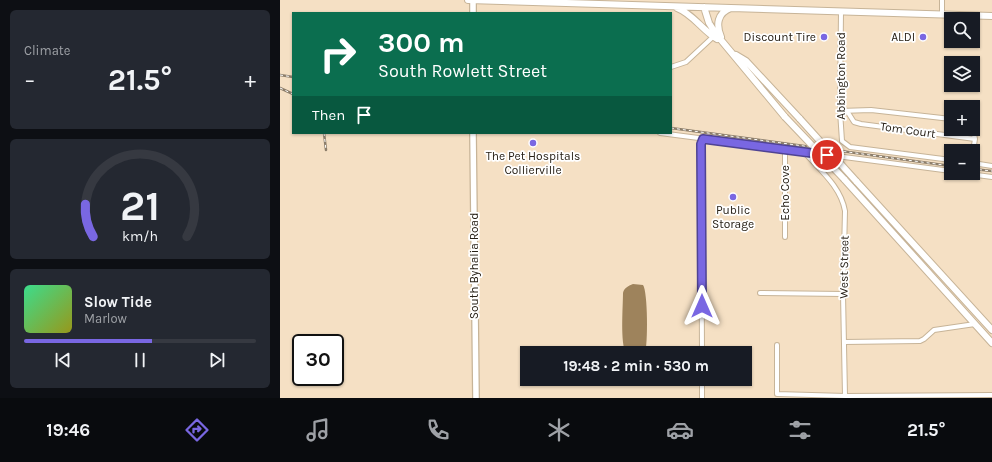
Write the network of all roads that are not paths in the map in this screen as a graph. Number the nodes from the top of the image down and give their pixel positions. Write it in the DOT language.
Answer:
graph roads {
  1 [pos="468,0"];
  2 [pos="473,0"];
  3 [pos="942,0"];
  4 [pos="609,2"];
  5 [pos="673,6"];
  6 [pos="704,7"];
  7 [pos="732,8"];
  8 [pos="841,11"];
  9 [pos="473,12"];
  10 [pos="942,14"];
  11 [pos="992,16"];
  12 [pos="716,34"];
  13 [pos="731,51"];
  14 [pos="672,67"];
  15 [pos="840,111"];
  16 [pos="847,111"];
  17 [pos="944,118"];
  18 [pos="473,134"];
  19 [pos="667,134"];
  20 [pos="974,136"];
  21 [pos="703,139"];
  22 [pos="975,139"];
  23 [pos="974,144"];
  24 [pos="785,150"];
  25 [pos="804,152"];
  26 [pos="944,159"];
  27 [pos="980,164"];
  28 [pos="992,166"];
  29 [pos="944,171"];
  30 [pos="980,175"];
  31 [pos="992,177"];
  32 [pos="785,237"];
  33 [pos="931,264"];
  34 [pos="924,268"];
  35 [pos="760,293"];
  36 [pos="843,294"];
  37 [pos="975,324"];
  38 [pos="992,330"];
  39 [pos="844,342"];
  40 [pos="992,343"];
  41 [pos="777,344"];
  42 [pos="702,346"];
  43 [pos="702,386"];
  44 [pos="992,395"];
  45 [pos="844,396"];
  46 [pos="866,397"];
  47 [pos="949,397"];
  48 [pos="476,398"];
  49 [pos="702,398"];
  1 -- 2 [label="main road"];
  2 -- 4 [label="main road"];
  2 -- 9 [label="main road"];
  3 -- 10 [label="street"];
  4 -- 5 [label="main road"];
  5 -- 6 [label="main road"];
  5 -- 12 [label="main road"];
  6 -- 7 [label="main road"];
  6 -- 12 [label="main road"];
  7 -- 8 [label="main road"];
  7 -- 12 [label="main road"];
  8 -- 10 [label="main road"];
  8 -- 15 [label="street, Abbington Road"];
  10 -- 11 [label="main road"];
  12 -- 13 [label="main road"];
  12 -- 14 [label="street"];
  13 -- 33 [label="main road, bridge"];
  13 -- 34 [label="main road, bridge"];
  15 -- 16 [label="street"];
  15 -- 26 [label="street, Abbington Road"];
  16 -- 17 [label="street"];
  16 -- 22 [label="street, Tom Court"];
  18 -- 48 [label="main road, South Byhalia Road"];
  19 -- 21 [label="street"];
  20 -- 22 [label="street"];
  21 -- 24 [label="street"];
  21 -- 42 [label="street"];
  22 -- 23 [label="street"];
  24 -- 25 [label="street"];
  24 -- 32 [label="street, Echo Cove"];
  25 -- 29 [label="street"];
  25 -- 36 [label="street, West Street"];
  27 -- 28 [label="street"];
  30 -- 31 [label="street"];
  33 -- 34 [label="main road"];
  33 -- 38 [label="main road"];
  34 -- 37 [label="main road"];
  35 -- 36 [label="street"];
  36 -- 39 [label="street, West Street"];
  37 -- 39 [label="street"];
  37 -- 40 [label="main road"];
  39 -- 45 [label="street, West Street"];
  41 -- 45 [label="street"];
  43 -- 49 [label="street"];
  44 -- 47 [label="street"];
  45 -- 46 [label="street"];
  46 -- 47 [label="street"];
}
